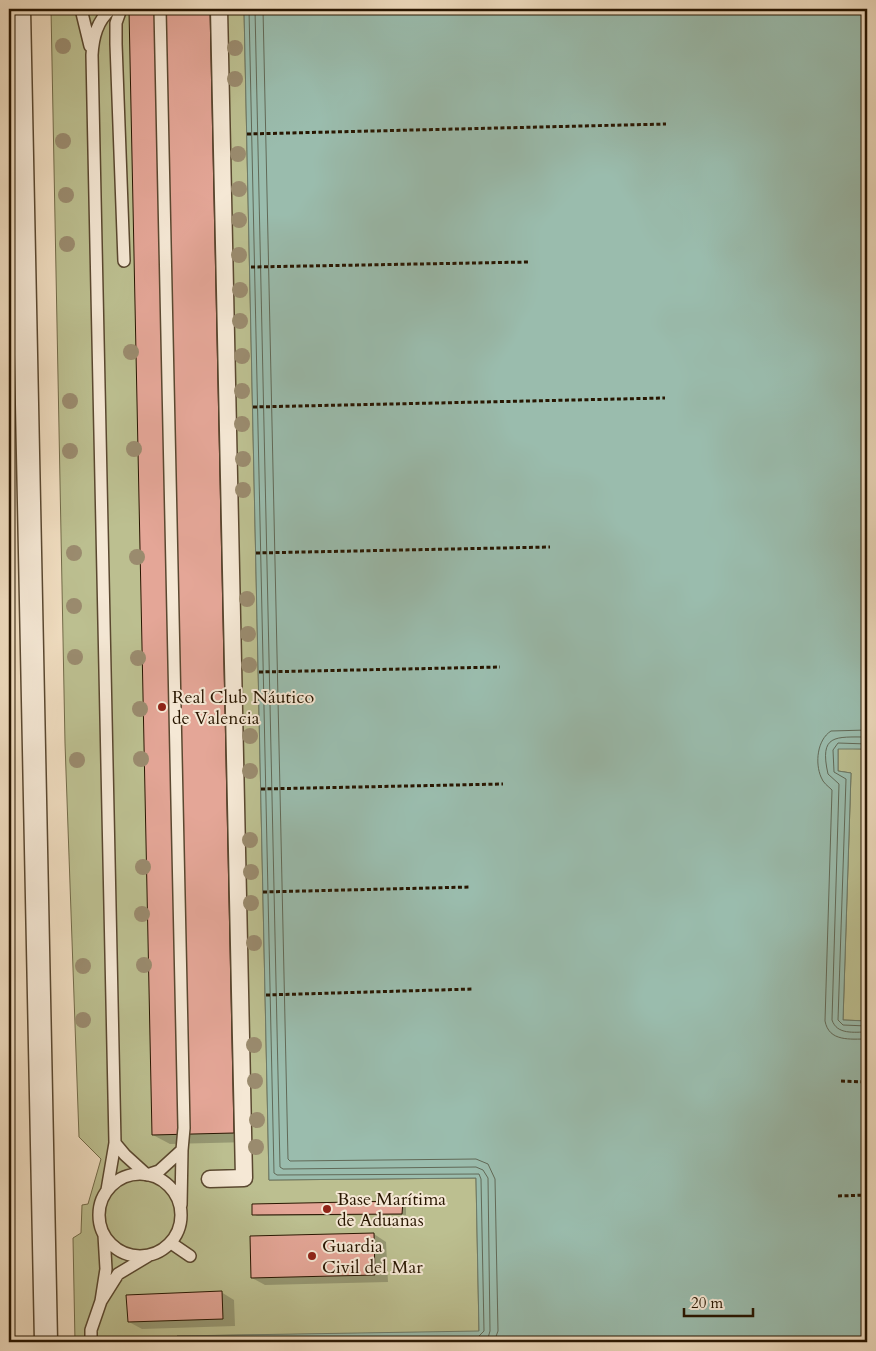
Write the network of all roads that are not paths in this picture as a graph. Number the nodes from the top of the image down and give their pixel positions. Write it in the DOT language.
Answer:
graph roads {
  1 [pos="19,9"];
  2 [pos="81,9"];
  3 [pos="111,9"];
  4 [pos="121,9"];
  5 [pos="160,9"];
  6 [pos="219,9"];
  7 [pos="92,55"];
  8 [pos="124,261"];
  9 [pos="115,1142"];
  10 [pos="182,1150"];
  11 [pos="147,1175"];
  12 [pos="210,1179"];
  13 [pos="105,1194"];
  14 [pos="181,1211"];
  15 [pos="104,1235"];
  16 [pos="171,1242"];
  17 [pos="148,1256"];
  18 [pos="190,1256"];
  19 [pos="101,1301"];
  20 [pos="46,1342"];
  21 [pos="91,1342"];
  1 -- 20 [label="street"];
  2 -- 7 [label="lane"];
  3 -- 7 [label="lane"];
  4 -- 8 [label="lane"];
  5 -- 10 [label="lane"];
  6 -- 12 [label="street"];
  7 -- 9 [label="lane"];
  9 -- 11 [label="lane"];
  9 -- 13 [label="lane"];
  10 -- 11 [label="lane"];
  10 -- 14 [label="lane"];
  11 -- 13 [label="lane"];
  11 -- 14 [label="lane"];
  13 -- 15 [label="lane"];
  14 -- 16 [label="lane"];
  15 -- 17 [label="lane"];
  15 -- 19 [label="lane"];
  16 -- 17 [label="lane"];
  16 -- 18 [label="lane"];
  17 -- 19 [label="lane"];
  19 -- 21 [label="lane"];
}
